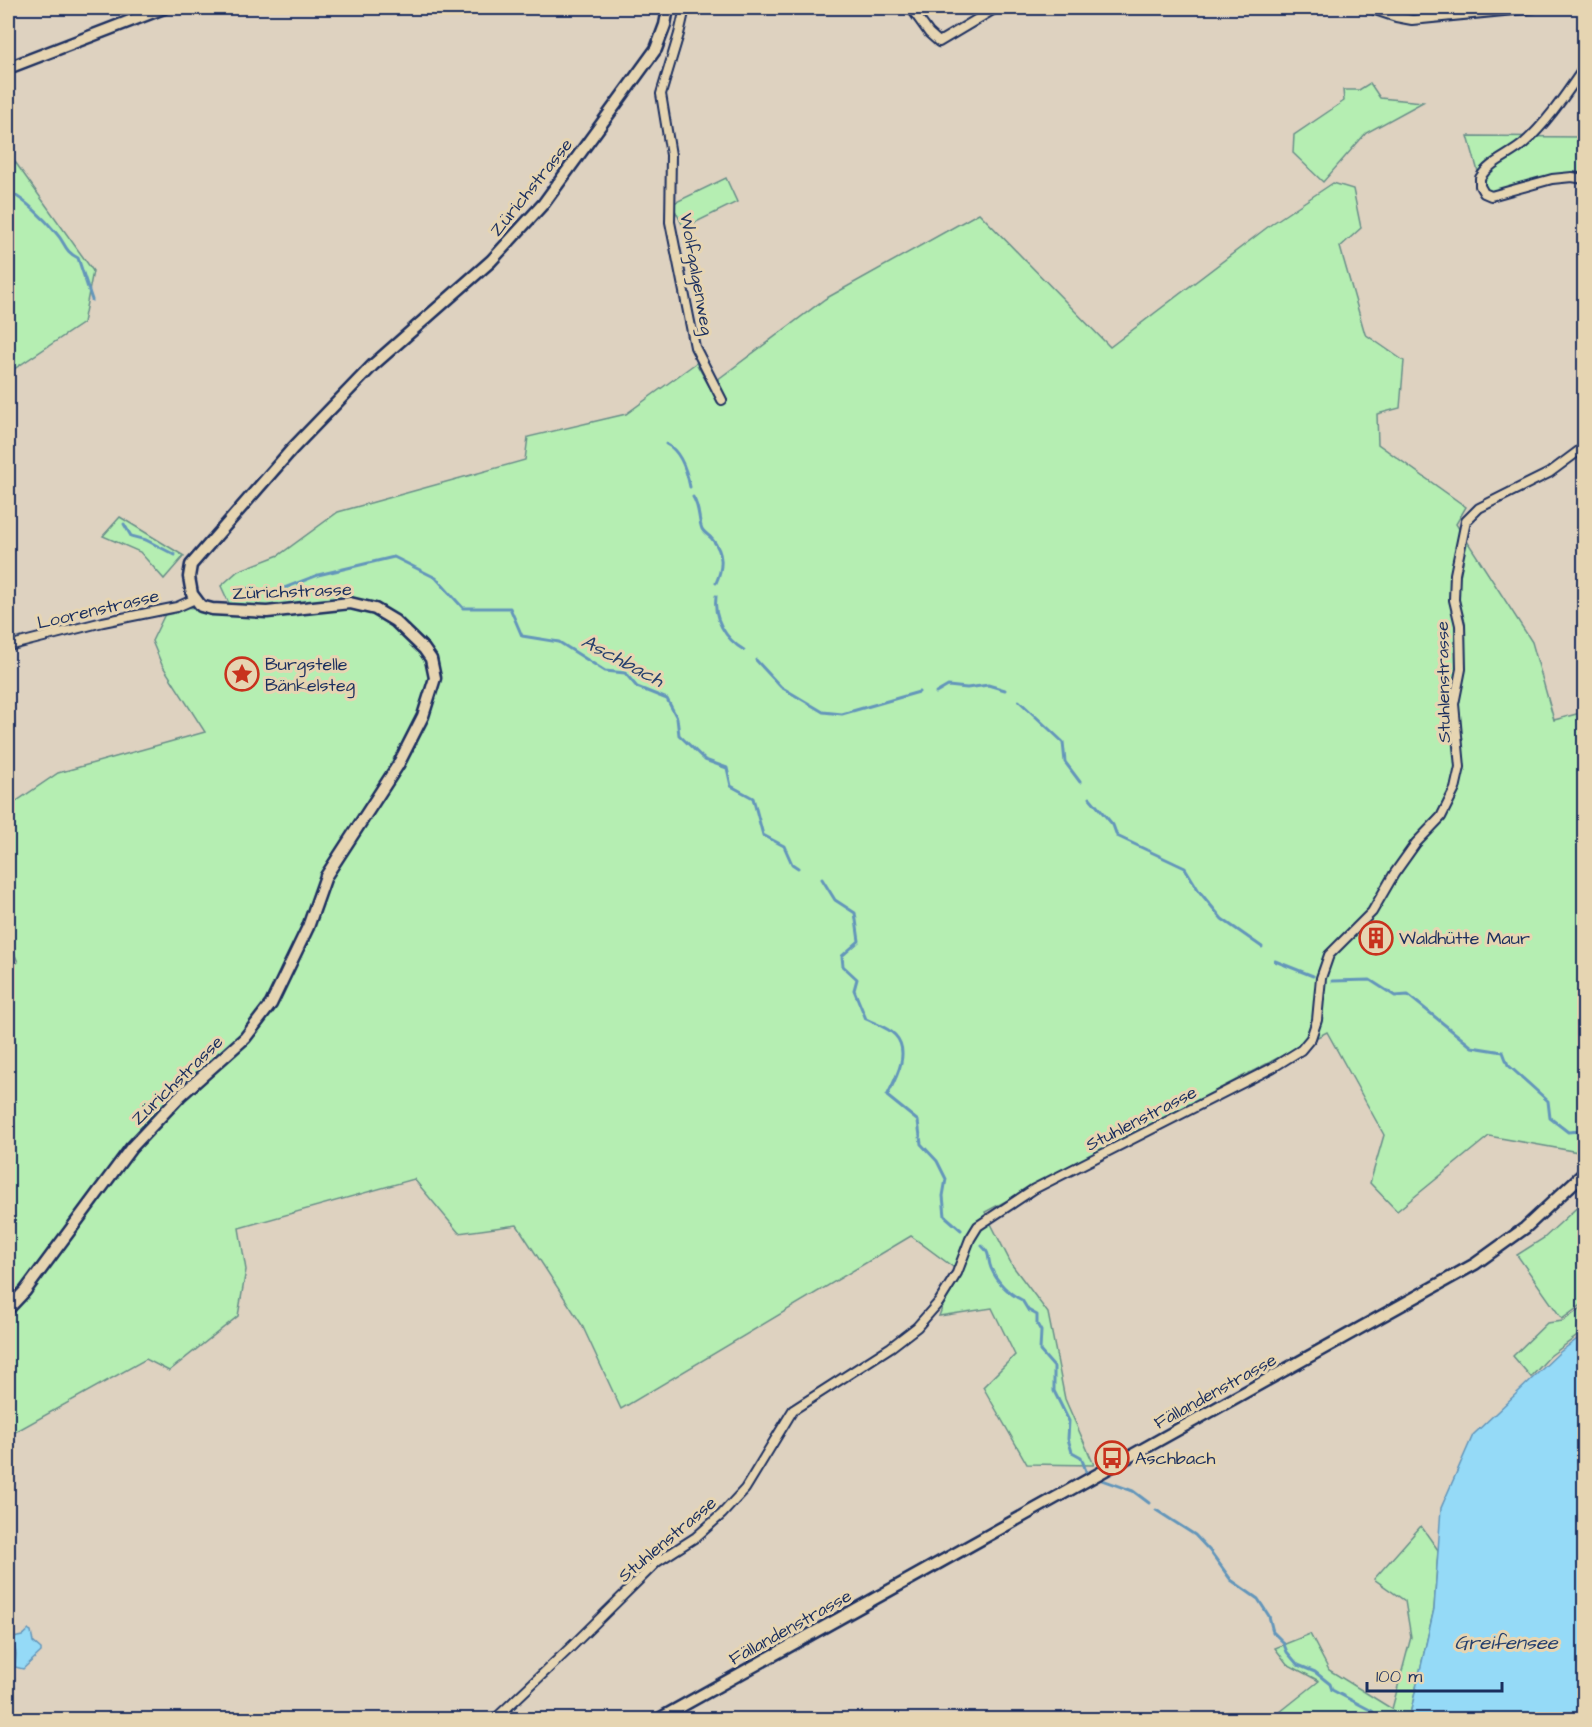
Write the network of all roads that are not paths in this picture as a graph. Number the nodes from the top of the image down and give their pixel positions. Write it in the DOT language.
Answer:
graph roads {
  1 [pos="164,8"];
  2 [pos="668,8"];
  3 [pos="684,8"];
  4 [pos="911,8"];
  5 [pos="996,8"];
  6 [pos="1369,8"];
  7 [pos="1534,8"];
  8 [pos="8,68"];
  9 [pos="1584,68"];
  10 [pos="1584,179"];
  11 [pos="722,400"];
  12 [pos="1584,447"];
  13 [pos="195,599"];
  14 [pos="8,646"];
  15 [pos="1584,1173"];
  16 [pos="8,1309"];
  17 [pos="494,1719"];
  18 [pos="657,1719"];
  1 -- 8 [label="street"];
  2 -- 13 [label="street, Zürichstrasse"];
  3 -- 11 [label="street, Wolfgalgenweg"];
  4 -- 5 [label="street"];
  6 -- 7 [label="street"];
  9 -- 10 [label="street"];
  12 -- 17 [label="street, Stuhlenstrasse"];
  13 -- 14 [label="street, Loorenstrasse"];
  13 -- 16 [label="street, Zürichstrasse"];
  15 -- 18 [label="street, Fällandenstrasse"];
}
